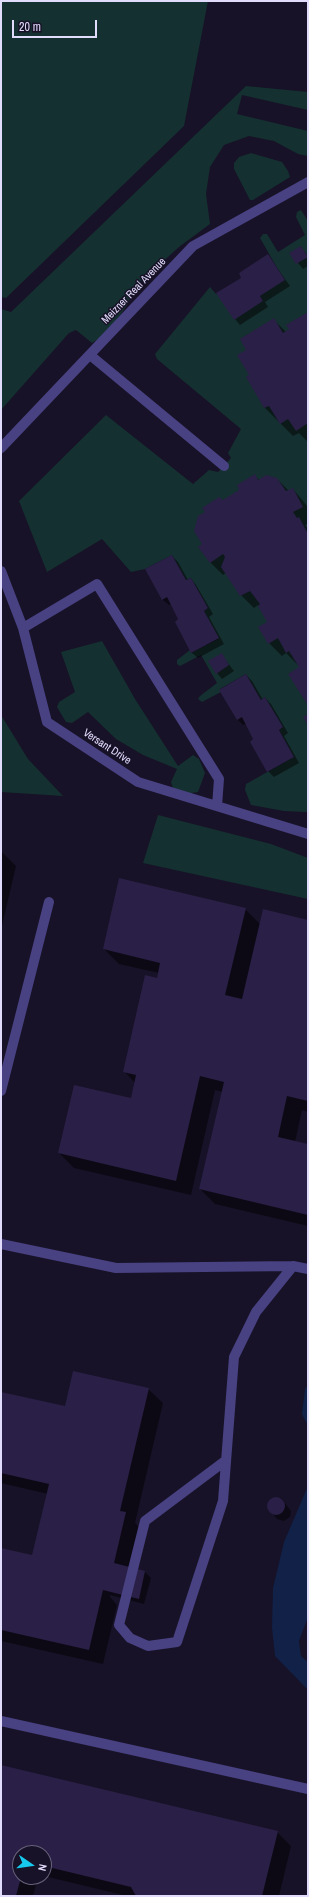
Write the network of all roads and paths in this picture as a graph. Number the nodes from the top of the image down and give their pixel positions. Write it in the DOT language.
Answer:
graph roads {
  1 [pos="308,182"];
  2 [pos="90,354"];
  3 [pos="1,448"];
  4 [pos="224,466"];
  5 [pos="1,571"];
  6 [pos="23,628"];
  7 [pos="217,806"];
  8 [pos="308,834"];
  9 [pos="49,902"];
  10 [pos="1,1091"];
  11 [pos="1,1244"];
  12 [pos="294,1266"];
  13 [pos="308,1269"];
  14 [pos="225,1461"];
  15 [pos="1,1721"];
  16 [pos="308,1789"];
  1 -- 2 [label="street, Meizner Real Avenue"];
  2 -- 3 [label="street, Meizner Real Avenue"];
  2 -- 4 [label="street"];
  5 -- 6 [label="street, Versant Drive"];
  6 -- 7 [label="street, Versant Drive"];
  6 -- 7 [label="street"];
  7 -- 8 [label="street, Versant Drive"];
  9 -- 10 [label="street"];
  11 -- 12 [label="street"];
  12 -- 13 [label="street"];
  12 -- 14 [label="street"];
  14 -- 14 [label="street"];
  15 -- 16 [label="street"];
}
